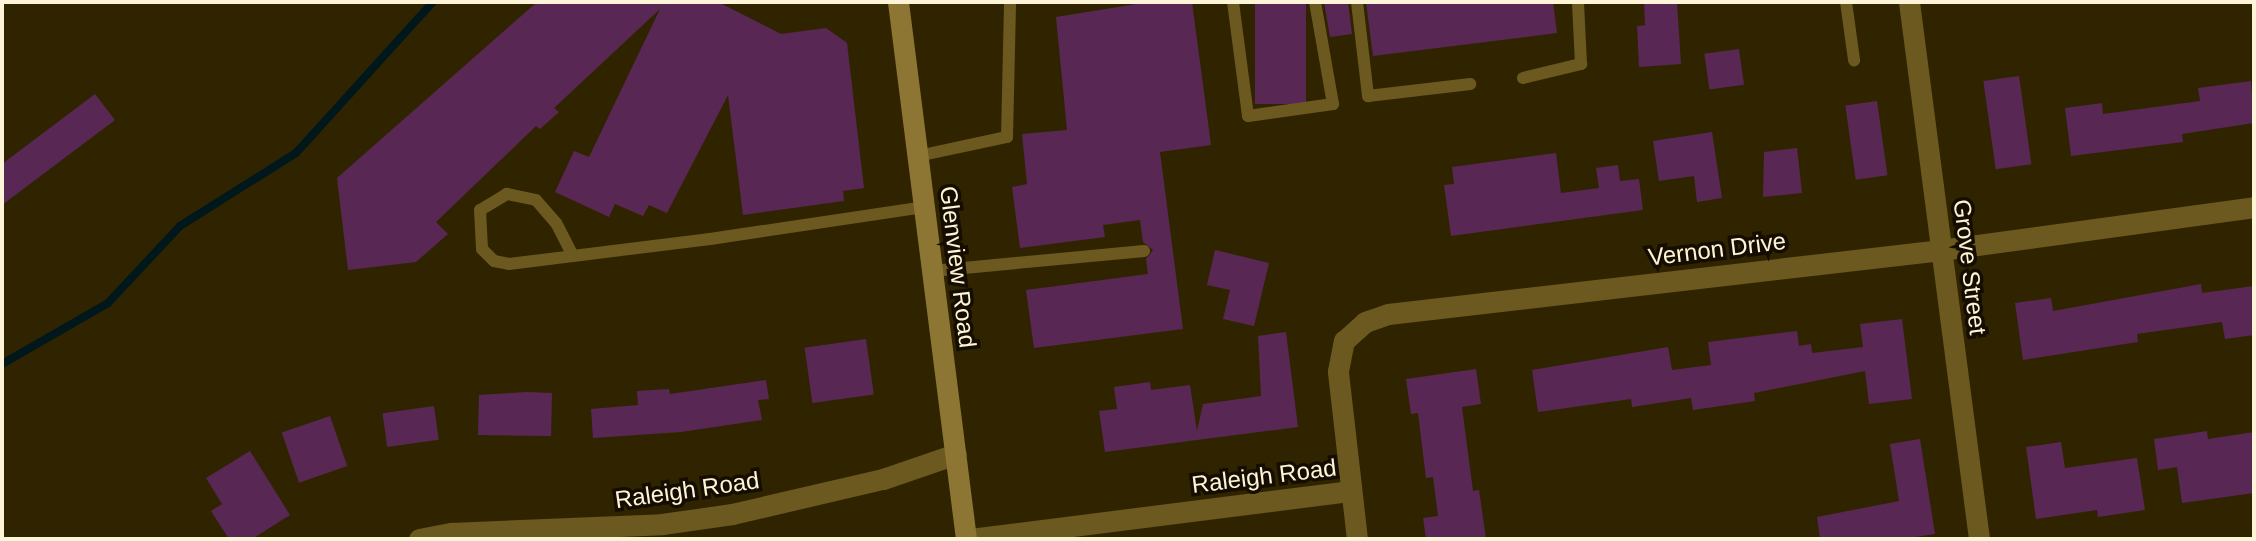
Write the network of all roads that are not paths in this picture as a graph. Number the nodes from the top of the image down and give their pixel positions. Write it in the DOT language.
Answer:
graph roads {
  1 [pos="898,2"];
  2 [pos="1010,2"];
  3 [pos="1233,2"];
  4 [pos="1315,2"];
  5 [pos="1357,2"];
  6 [pos="1578,2"];
  7 [pos="1846,2"];
  8 [pos="1909,2"];
  9 [pos="1854,60"];
  10 [pos="1523,78"];
  11 [pos="1470,84"];
  12 [pos="918,156"];
  13 [pos="924,207"];
  14 [pos="2254,207"];
  15 [pos="1941,250"];
  16 [pos="1144,251"];
  17 [pos="573,256"];
  18 [pos="933,271"];
  19 [pos="956,454"];
  20 [pos="1351,491"];
  21 [pos="485,535"];
  22 [pos="419,539"];
  23 [pos="968,539"];
  24 [pos="1357,539"];
  25 [pos="1979,539"];
  1 -- 12 [label="main road, Glenview Road"];
  2 -- 12 [label="lane"];
  3 -- 4 [label="lane"];
  5 -- 11 [label="lane"];
  6 -- 10 [label="lane"];
  7 -- 9 [label="lane"];
  8 -- 15 [label="street, Grove Street"];
  12 -- 13 [label="main road, Glenview Road"];
  13 -- 17 [label="lane"];
  13 -- 18 [label="main road, Glenview Road"];
  14 -- 15 [label="street, Vernon Drive"];
  15 -- 20 [label="street, Vernon Drive"];
  15 -- 25 [label="street, Grove Street"];
  16 -- 18 [label="lane"];
  17 -- 17 [label="lane"];
  18 -- 19 [label="main road, Glenview Road"];
  19 -- 21 [label="street, Raleigh Road"];
  19 -- 23 [label="main road, Glenview Road"];
  20 -- 23 [label="street, Raleigh Road"];
  20 -- 24 [label="street, Raleigh Road"];
  21 -- 22 [label="street, Raleigh Road"];
}
